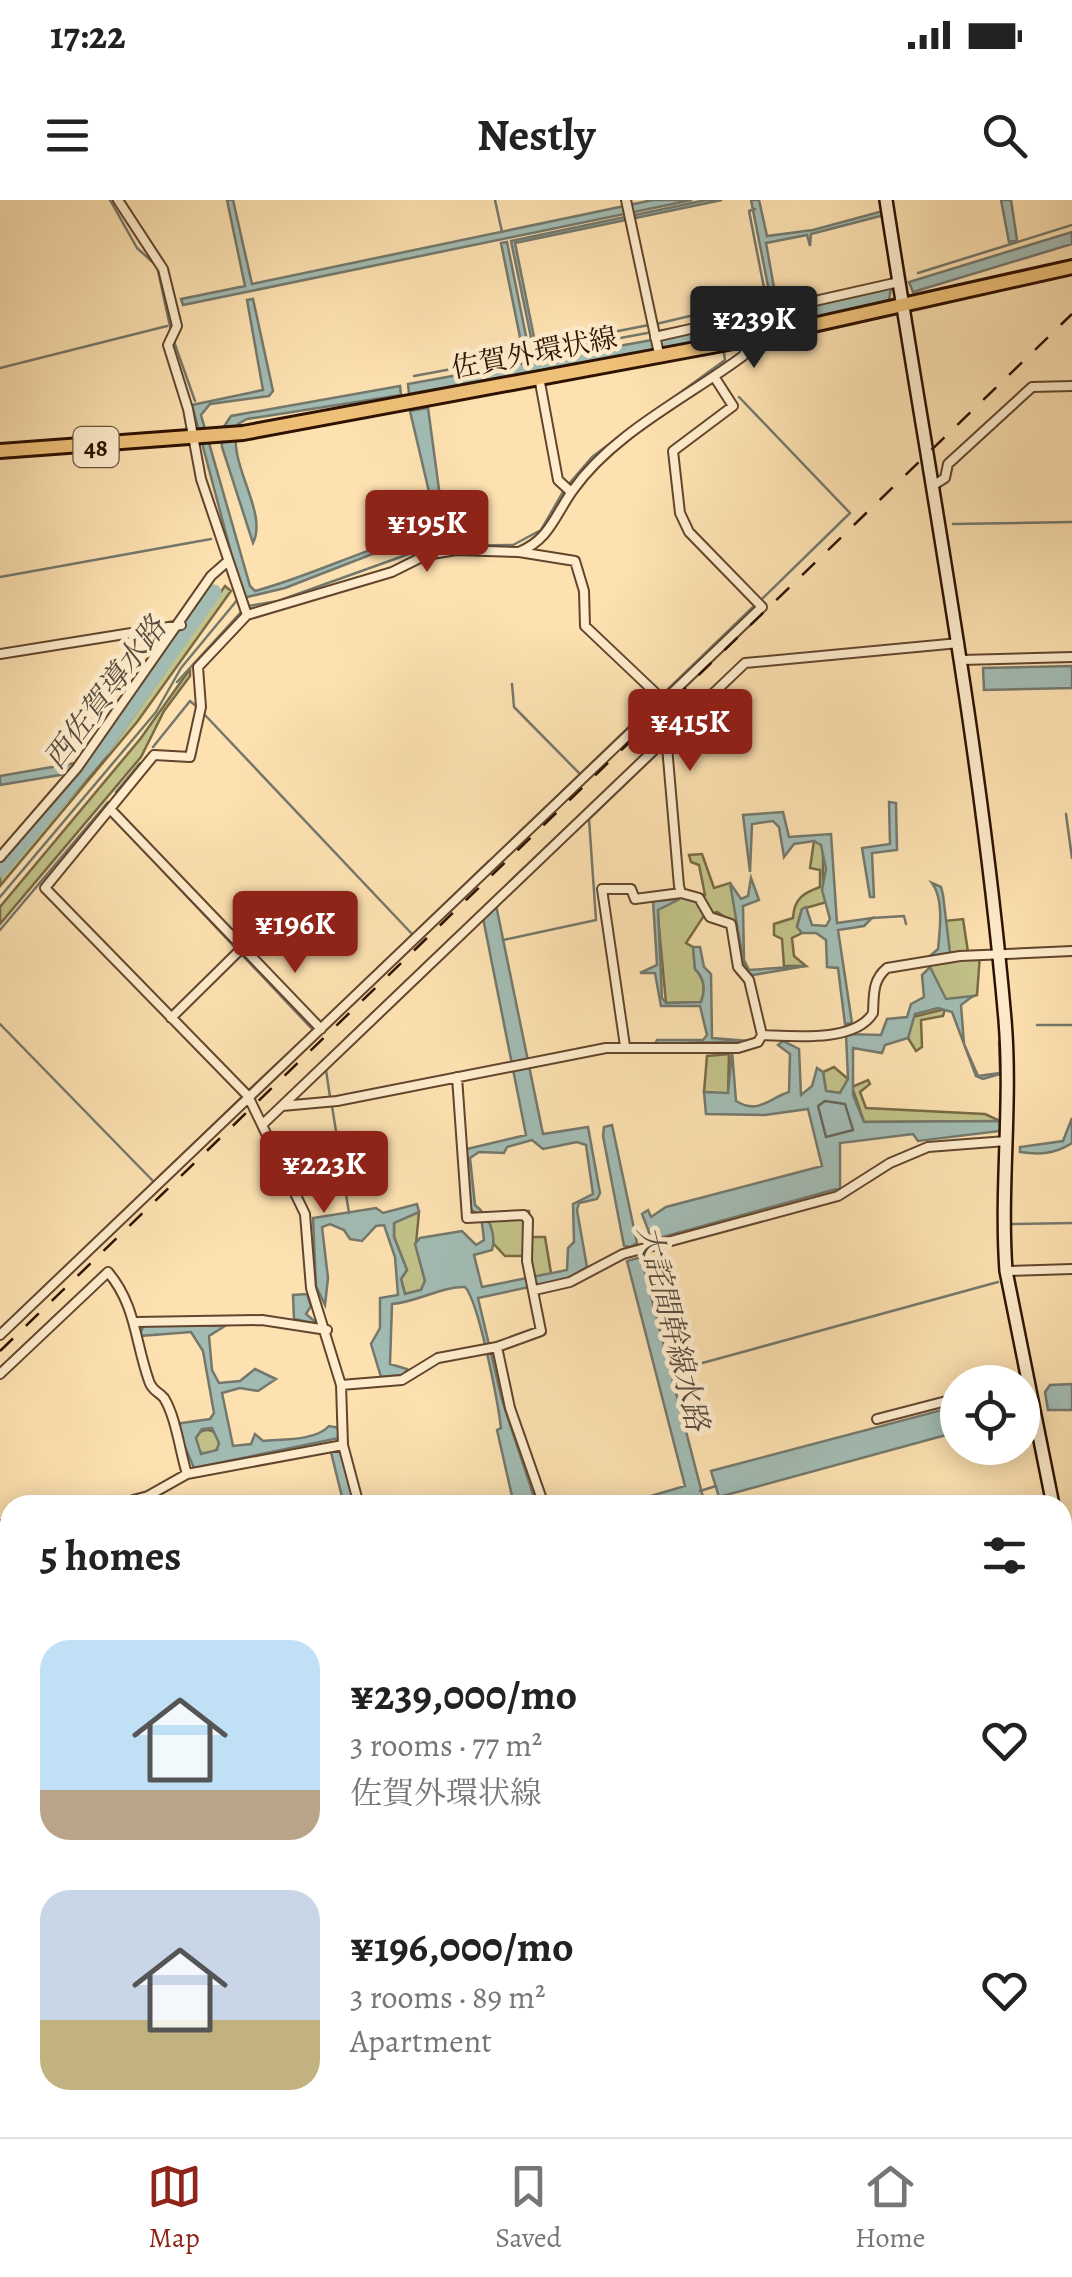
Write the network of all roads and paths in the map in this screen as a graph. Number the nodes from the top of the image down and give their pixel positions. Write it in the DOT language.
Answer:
graph roads {
  1 [pos="118,200"];
  2 [pos="886,200"];
  3 [pos="627,201"];
  4 [pos="1072,267"];
  5 [pos="899,282"];
  6 [pos="902,301"];
  7 [pos="654,332"];
  8 [pos="755,338"];
  9 [pos="659,354"];
  10 [pos="539,377"];
  11 [pos="714,378"];
  12 [pos="1072,386"];
  13 [pos="192,440"];
  14 [pos="0,451"];
  15 [pos="934,485"];
  16 [pos="571,492"];
  17 [pos="519,552"];
  18 [pos="228,561"];
  19 [pos="247,615"];
  20 [pos="181,625"];
  21 [pos="959,644"];
  22 [pos="0,654"];
  23 [pos="1072,657"];
  24 [pos="962,660"];
  25 [pos="663,700"];
  26 [pos="668,736"];
  27 [pos="111,810"];
  28 [pos="0,857"];
  29 [pos="682,893"];
  30 [pos="242,948"];
  31 [pos="1072,951"];
  32 [pos="998,956"];
  33 [pos="171,1018"];
  34 [pos="322,1029"];
  35 [pos="762,1035"];
  36 [pos="625,1046"];
  37 [pos="457,1077"];
  38 [pos="248,1096"];
  39 [pos="282,1106"];
  40 [pos="262,1124"];
  41 [pos="1010,1141"];
  42 [pos="1072,1269"];
  43 [pos="1006,1271"];
  44 [pos="535,1290"];
  45 [pos="136,1329"];
  46 [pos="326,1330"];
  47 [pos="0,1335"];
  48 [pos="497,1348"];
  49 [pos="1021,1365"];
  50 [pos="0,1374"];
  51 [pos="341,1384"];
  52 [pos="940,1403"];
  53 [pos="878,1419"];
  54 [pos="343,1445"];
  55 [pos="1040,1451"];
  56 [pos="187,1474"];
  57 [pos="150,1495"];
  58 [pos="356,1495"];
  59 [pos="540,1495"];
  60 [pos="1051,1495"];
  1 -- 13 [label="street"];
  2 -- 5 [label="street"];
  3 -- 7 [label="street"];
  4 -- 6 [label="main road, 佐賀外環状線 / 48"];
  5 -- 6 [label="street"];
  5 -- 7 [label="street"];
  6 -- 8 [label="main road, 佐賀外環状線 / 48"];
  6 -- 15 [label="street"];
  7 -- 9 [label="street"];
  8 -- 9 [label="main road, 佐賀外環状線 / 48"];
  8 -- 11 [label="street"];
  9 -- 10 [label="main road, 佐賀外環状線 / 48"];
  10 -- 13 [label="main road, 佐賀外環状線 / 48"];
  10 -- 16 [label="street"];
  11 -- 16 [label="street"];
  11 -- 25 [label="street"];
  12 -- 15 [label="street"];
  13 -- 14 [label="main road, 佐賀外環状線 / 48"];
  13 -- 18 [label="street"];
  15 -- 21 [label="street"];
  16 -- 17 [label="street"];
  17 -- 19 [label="street"];
  17 -- 25 [label="street"];
  18 -- 19 [label="street"];
  18 -- 20 [label="street"];
  19 -- 27 [label="street"];
  20 -- 22 [label="street"];
  20 -- 28 [label="street"];
  21 -- 24 [label="street"];
  21 -- 26 [label="street"];
  23 -- 24 [label="street"];
  24 -- 32 [label="street"];
  25 -- 26 [label="street"];
  25 -- 34 [label="street"];
  26 -- 29 [label="street"];
  26 -- 39 [label="street"];
  27 -- 30 [label="street"];
  27 -- 33 [label="street"];
  29 -- 35 [label="street"];
  29 -- 36 [label="street"];
  30 -- 33 [label="street"];
  30 -- 34 [label="street"];
  31 -- 32 [label="street"];
  32 -- 35 [label="street"];
  32 -- 41 [label="street"];
  33 -- 38 [label="street"];
  34 -- 38 [label="street"];
  35 -- 36 [label="street"];
  36 -- 37 [label="street"];
  37 -- 39 [label="street"];
  37 -- 44 [label="street"];
  38 -- 40 [label="street"];
  38 -- 47 [label="street"];
  39 -- 40 [label="street"];
  40 -- 46 [label="street"];
  41 -- 43 [label="street"];
  41 -- 44 [label="street"];
  42 -- 43 [label="street"];
  43 -- 49 [label="street"];
  44 -- 48 [label="street"];
  45 -- 46 [label="street"];
  45 -- 50 [label="street"];
  45 -- 56 [label="street"];
  46 -- 51 [label="street"];
  48 -- 51 [label="street"];
  48 -- 59 [label="street"];
  51 -- 54 [label="street"];
  52 -- 53 [label="street"];
  54 -- 56 [label="street"];
  54 -- 58 [label="street"];
  55 -- 60 [label="street"];
  56 -- 57 [label="street"];
}
